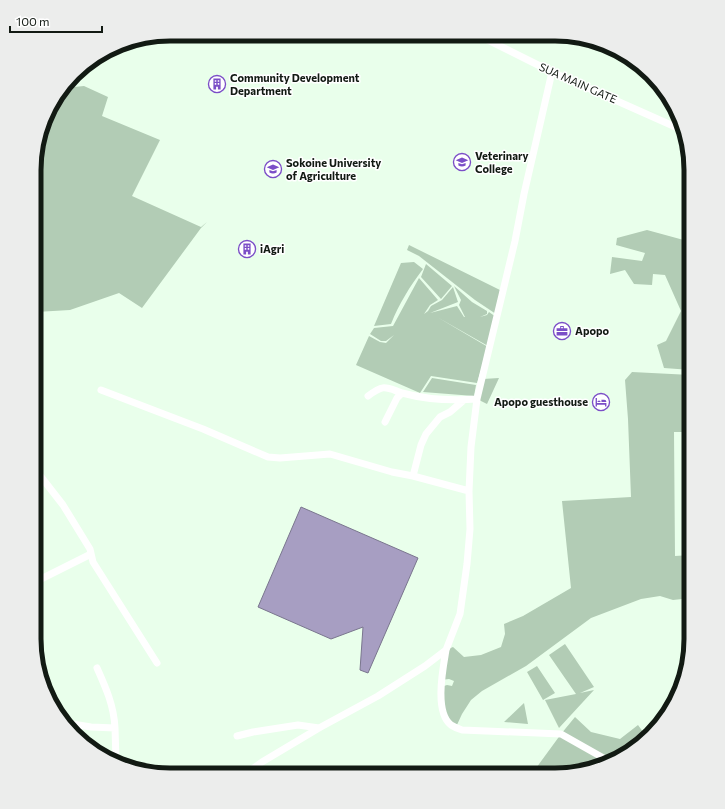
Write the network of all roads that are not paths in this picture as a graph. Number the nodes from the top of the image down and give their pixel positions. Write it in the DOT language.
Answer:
graph roads {
  1 [pos="490,41"];
  2 [pos="552,72"];
  3 [pos="677,128"];
  4 [pos="102,390"];
  5 [pos="402,393"];
  6 [pos="368,396"];
  7 [pos="477,399"];
  8 [pos="464,400"];
  9 [pos="385,422"];
  10 [pos="41,476"];
  11 [pos="413,476"];
  12 [pos="469,491"];
  13 [pos="91,554"];
  14 [pos="41,579"];
  15 [pos="446,650"];
  16 [pos="157,663"];
  17 [pos="97,668"];
  18 [pos="74,725"];
  19 [pos="115,728"];
  20 [pos="319,728"];
  21 [pos="237,736"];
  22 [pos="116,756"];
  23 [pos="604,758"];
  24 [pos="254,768"];
  1 -- 2 [label="street, SUA MAIN GATE"];
  2 -- 3 [label="street, SUA MAIN GATE"];
  2 -- 7 [label="street"];
  4 -- 11 [label="street"];
  5 -- 6 [label="street"];
  5 -- 8 [label="street"];
  5 -- 9 [label="street"];
  7 -- 8 [label="street"];
  7 -- 12 [label="street"];
  8 -- 11 [label="street"];
  10 -- 13 [label="street"];
  11 -- 12 [label="street"];
  12 -- 15 [label="street"];
  13 -- 14 [label="street"];
  13 -- 16 [label="street"];
  15 -- 20 [label="street"];
  15 -- 23 [label="street"];
  17 -- 19 [label="street"];
  18 -- 19 [label="street"];
  19 -- 22 [label="street"];
  20 -- 21 [label="street"];
  20 -- 24 [label="street"];
}
